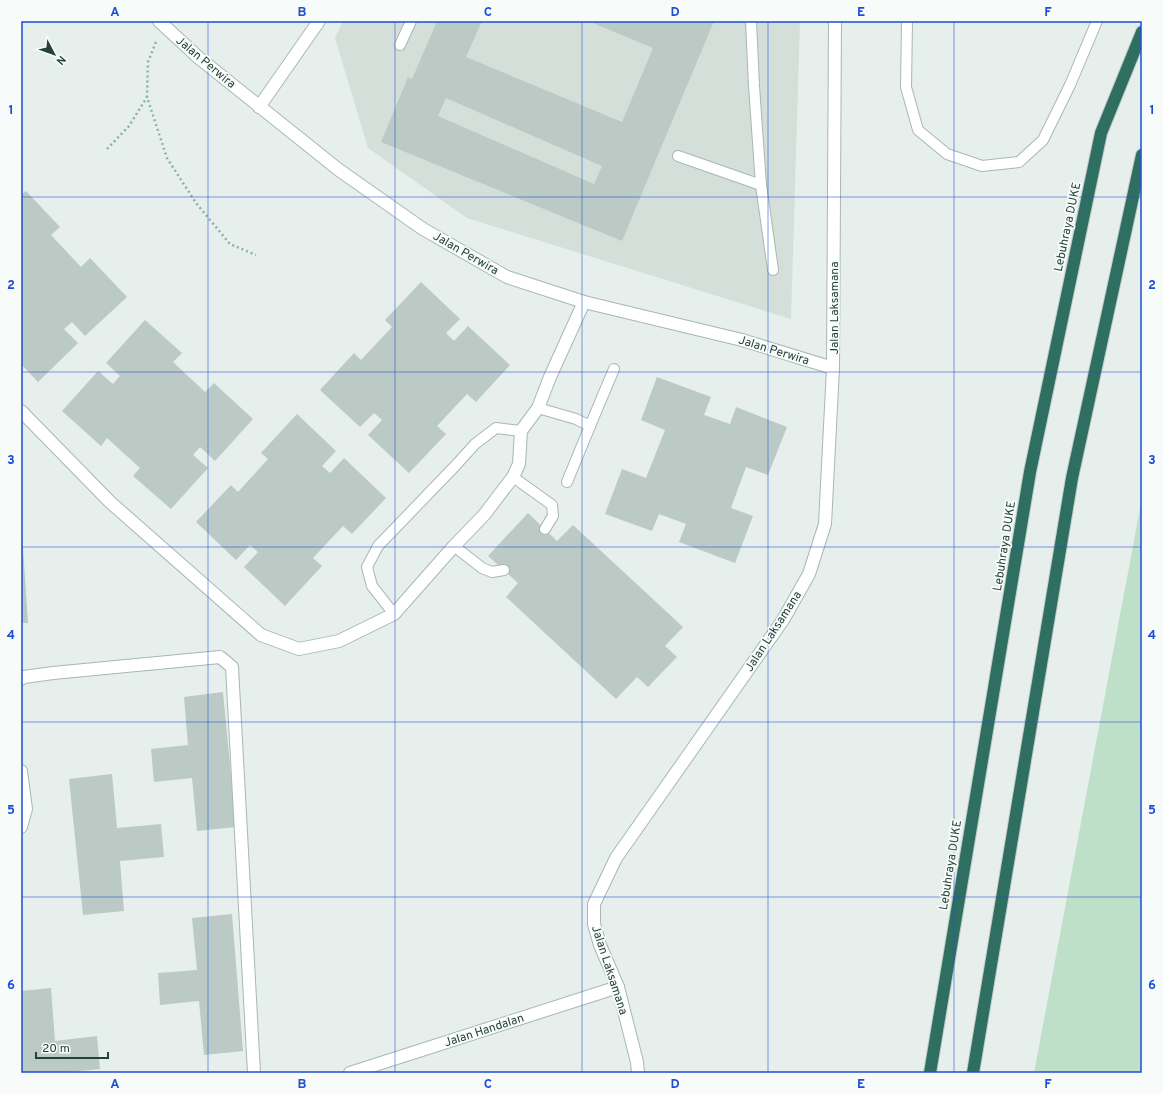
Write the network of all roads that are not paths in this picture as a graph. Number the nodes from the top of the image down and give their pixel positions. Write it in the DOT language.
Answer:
graph roads {
  1 [pos="319,21"];
  2 [pos="411,21"];
  3 [pos="751,21"];
  4 [pos="835,21"];
  5 [pos="907,21"];
  6 [pos="1097,21"];
  7 [pos="161,23"];
  8 [pos="1142,32"];
  9 [pos="400,44"];
  10 [pos="259,107"];
  11 [pos="1142,155"];
  12 [pos="678,156"];
  13 [pos="761,185"];
  14 [pos="774,270"];
  15 [pos="584,302"];
  16 [pos="614,368"];
  17 [pos="833,368"];
  18 [pos="538,408"];
  19 [pos="21,411"];
  20 [pos="590,426"];
  21 [pos="521,431"];
  22 [pos="513,477"];
  23 [pos="568,482"];
  24 [pos="545,530"];
  25 [pos="454,546"];
  26 [pos="504,570"];
  27 [pos="394,614"];
  28 [pos="21,678"];
  29 [pos="21,771"];
  30 [pos="21,827"];
  31 [pos="618,987"];
  32 [pos="254,1073"];
  33 [pos="350,1073"];
  34 [pos="638,1073"];
  35 [pos="930,1073"];
  36 [pos="973,1073"];
  1 -- 10 [label="street"];
  2 -- 9 [label="lane"];
  3 -- 13 [label="lane"];
  4 -- 17 [label="street, Jalan Laksamana"];
  5 -- 6 [label="lane"];
  7 -- 10 [label="street, Jalan Perwira"];
  8 -- 35 [label="highway, Lebuhraya DUKE"];
  10 -- 15 [label="street, Jalan Perwira"];
  11 -- 36 [label="highway"];
  12 -- 13 [label="lane"];
  13 -- 14 [label="lane"];
  15 -- 17 [label="street, Jalan Perwira"];
  15 -- 18 [label="street"];
  16 -- 20 [label="lane"];
  17 -- 31 [label="street, Jalan Laksamana"];
  18 -- 20 [label="lane"];
  18 -- 21 [label="street"];
  19 -- 27 [label="street"];
  20 -- 23 [label="lane"];
  21 -- 22 [label="street"];
  21 -- 27 [label="lane"];
  22 -- 24 [label="lane"];
  22 -- 25 [label="street"];
  25 -- 26 [label="lane"];
  25 -- 27 [label="street"];
  28 -- 32 [label="street"];
  29 -- 30 [label="street"];
  31 -- 33 [label="street, Jalan Handalan"];
  31 -- 34 [label="street, Jalan Laksamana"];
}
